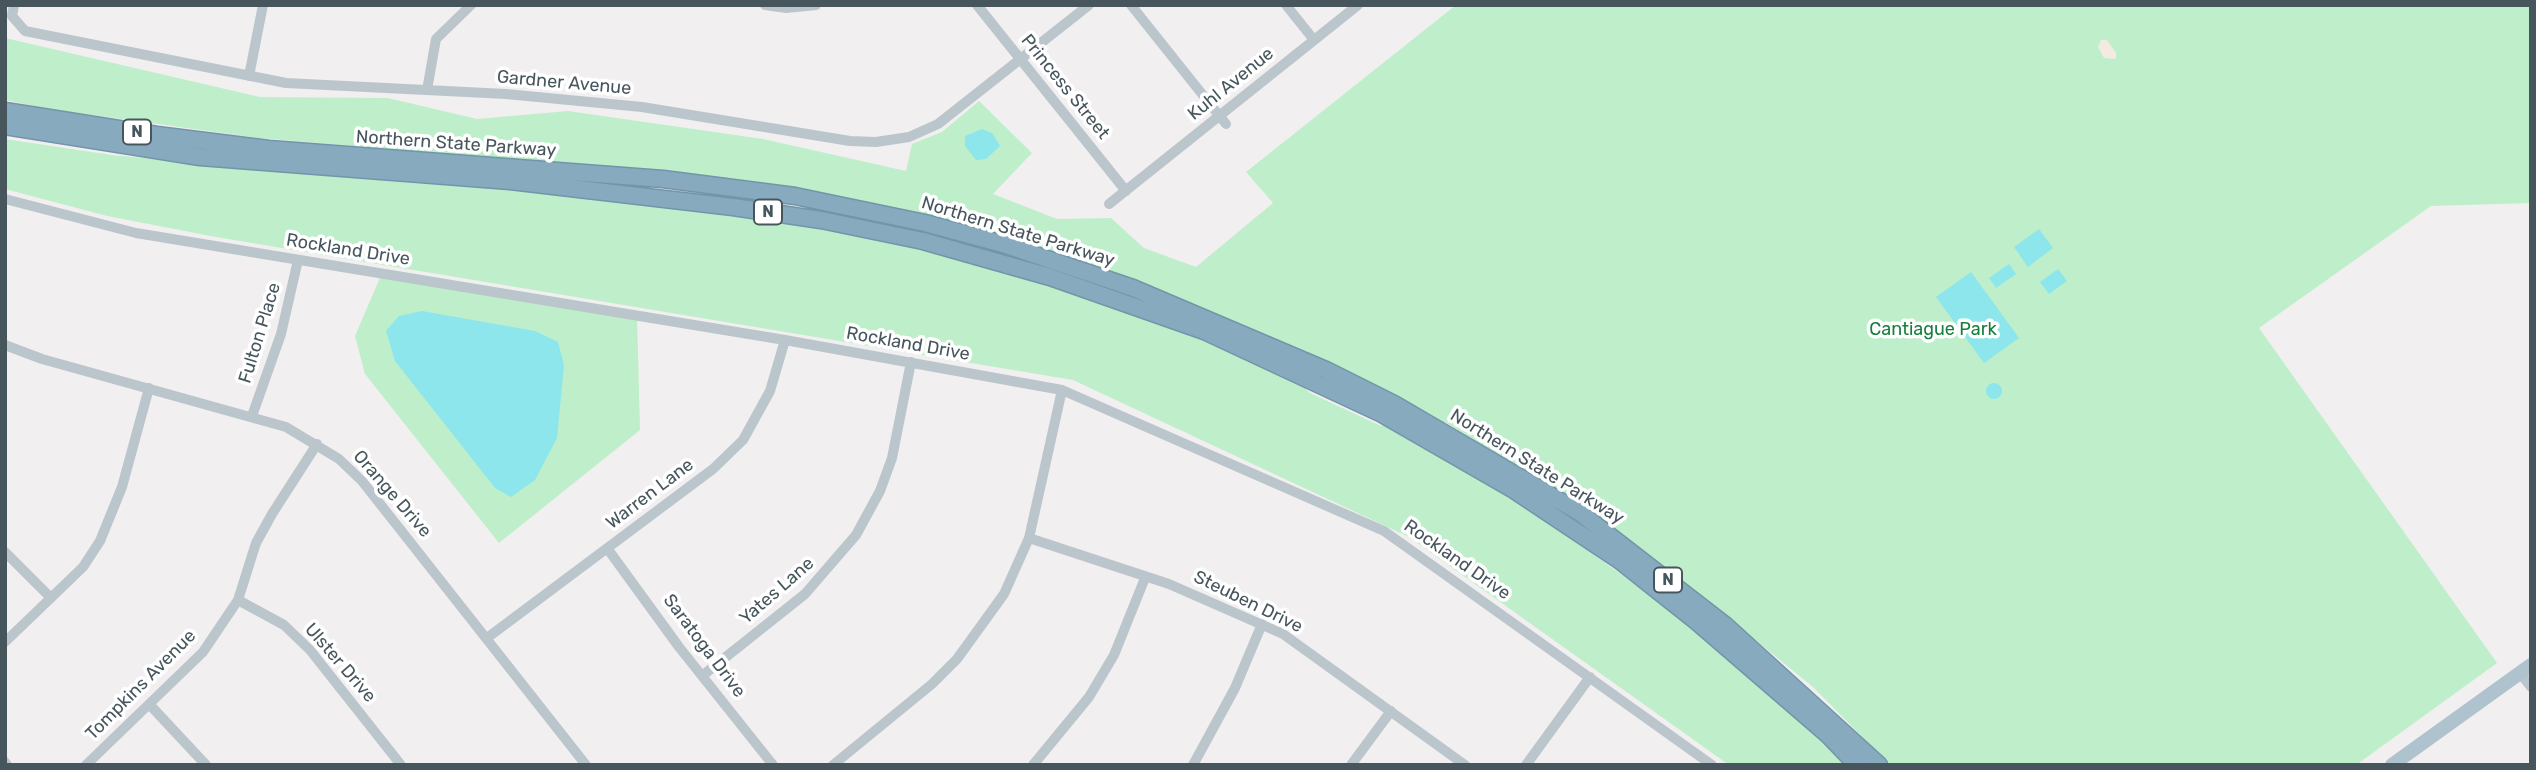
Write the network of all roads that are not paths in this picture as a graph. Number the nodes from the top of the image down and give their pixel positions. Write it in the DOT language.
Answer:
graph roads {
  1 [pos="14,5"];
  2 [pos="263,5"];
  3 [pos="471,5"];
  4 [pos="765,5"];
  5 [pos="816,5"];
  6 [pos="977,5"];
  7 [pos="1089,5"];
  8 [pos="1131,5"];
  9 [pos="1286,5"];
  10 [pos="1358,5"];
  11 [pos="1314,40"];
  12 [pos="1021,60"];
  13 [pos="249,76"];
  14 [pos="427,90"];
  15 [pos="5,111"];
  16 [pos="1223,120"];
  17 [pos="5,126"];
  18 [pos="1126,191"];
  19 [pos="5,199"];
  20 [pos="1109,204"];
  21 [pos="298,260"];
  22 [pos="785,340"];
  23 [pos="5,345"];
  24 [pos="911,362"];
  25 [pos="149,388"];
  26 [pos="1062,390"];
  27 [pos="1388,409"];
  28 [pos="252,416"];
  29 [pos="1429,432"];
  30 [pos="317,444"];
  31 [pos="1029,538"];
  32 [pos="607,548"];
  33 [pos="5,552"];
  34 [pos="1145,578"];
  35 [pos="51,598"];
  36 [pos="238,600"];
  37 [pos="1262,624"];
  38 [pos="487,638"];
  39 [pos="5,642"];
  40 [pos="2525,669"];
  41 [pos="702,676"];
  42 [pos="1590,677"];
  43 [pos="2531,687"];
  44 [pos="150,705"];
  45 [pos="1391,711"];
  46 [pos="1706,763"];
  47 [pos="86,765"];
  48 [pos="206,765"];
  49 [pos="401,765"];
  50 [pos="586,765"];
  51 [pos="773,765"];
  52 [pos="833,765"];
  53 [pos="1033,765"];
  54 [pos="1193,765"];
  55 [pos="1351,765"];
  56 [pos="1465,765"];
  57 [pos="1525,765"];
  58 [pos="1857,765"];
  59 [pos="1879,765"];
  60 [pos="2392,765"];
  1 -- 13 [label="street, Gardner Avenue"];
  2 -- 13 [label="street"];
  3 -- 14 [label="street"];
  4 -- 5 [label="street"];
  6 -- 12 [label="street, Princess Street"];
  7 -- 12 [label="street, Gardner Avenue"];
  8 -- 16 [label="street"];
  9 -- 11 [label="street"];
  10 -- 11 [label="street, Kuhl Avenue"];
  11 -- 16 [label="street, Kuhl Avenue"];
  12 -- 14 [label="street, Gardner Avenue"];
  12 -- 18 [label="street, Princess Street"];
  13 -- 14 [label="street, Gardner Avenue"];
  15 -- 27 [label="highway, Northern State Parkway / N"];
  16 -- 18 [label="street, Kuhl Avenue"];
  17 -- 27 [label="highway, Northern State Parkway / N"];
  18 -- 20 [label="street, Kuhl Avenue"];
  19 -- 21 [label="street, Rockland Drive"];
  21 -- 22 [label="street, Rockland Drive"];
  21 -- 28 [label="street, Fulton Place"];
  22 -- 24 [label="street, Rockland Drive"];
  22 -- 32 [label="street, Warren Lane"];
  23 -- 25 [label="street, Orange Drive"];
  24 -- 26 [label="street, Rockland Drive"];
  24 -- 41 [label="street, Yates Lane"];
  25 -- 28 [label="street, Orange Drive"];
  25 -- 35 [label="street"];
  26 -- 31 [label="street"];
  26 -- 42 [label="street, Rockland Drive"];
  27 -- 29 [label="highway, Northern State Parkway / N"];
  28 -- 30 [label="street, Orange Drive"];
  29 -- 58 [label="highway, Northern State Parkway / N"];
  29 -- 59 [label="highway, Northern State Parkway / N"];
  30 -- 36 [label="street, Tompkins Avenue"];
  30 -- 38 [label="street, Orange Drive"];
  31 -- 34 [label="street, Steuben Drive"];
  31 -- 52 [label="street"];
  32 -- 38 [label="street, Warren Lane"];
  32 -- 41 [label="street, Saratoga Drive"];
  33 -- 35 [label="street"];
  34 -- 37 [label="street, Steuben Drive"];
  34 -- 53 [label="street"];
  35 -- 39 [label="street"];
  36 -- 44 [label="street, Tompkins Avenue"];
  36 -- 49 [label="street, Ulster Drive"];
  37 -- 45 [label="street, Steuben Drive"];
  37 -- 54 [label="street"];
  38 -- 50 [label="street, Orange Drive"];
  40 -- 43 [label="street"];
  40 -- 60 [label="main road"];
  41 -- 51 [label="street, Saratoga Drive"];
  42 -- 46 [label="street, Rockland Drive"];
  42 -- 57 [label="street"];
  44 -- 47 [label="street, Tompkins Avenue"];
  44 -- 48 [label="street"];
  45 -- 55 [label="street"];
  45 -- 56 [label="street, Steuben Drive"];
}
